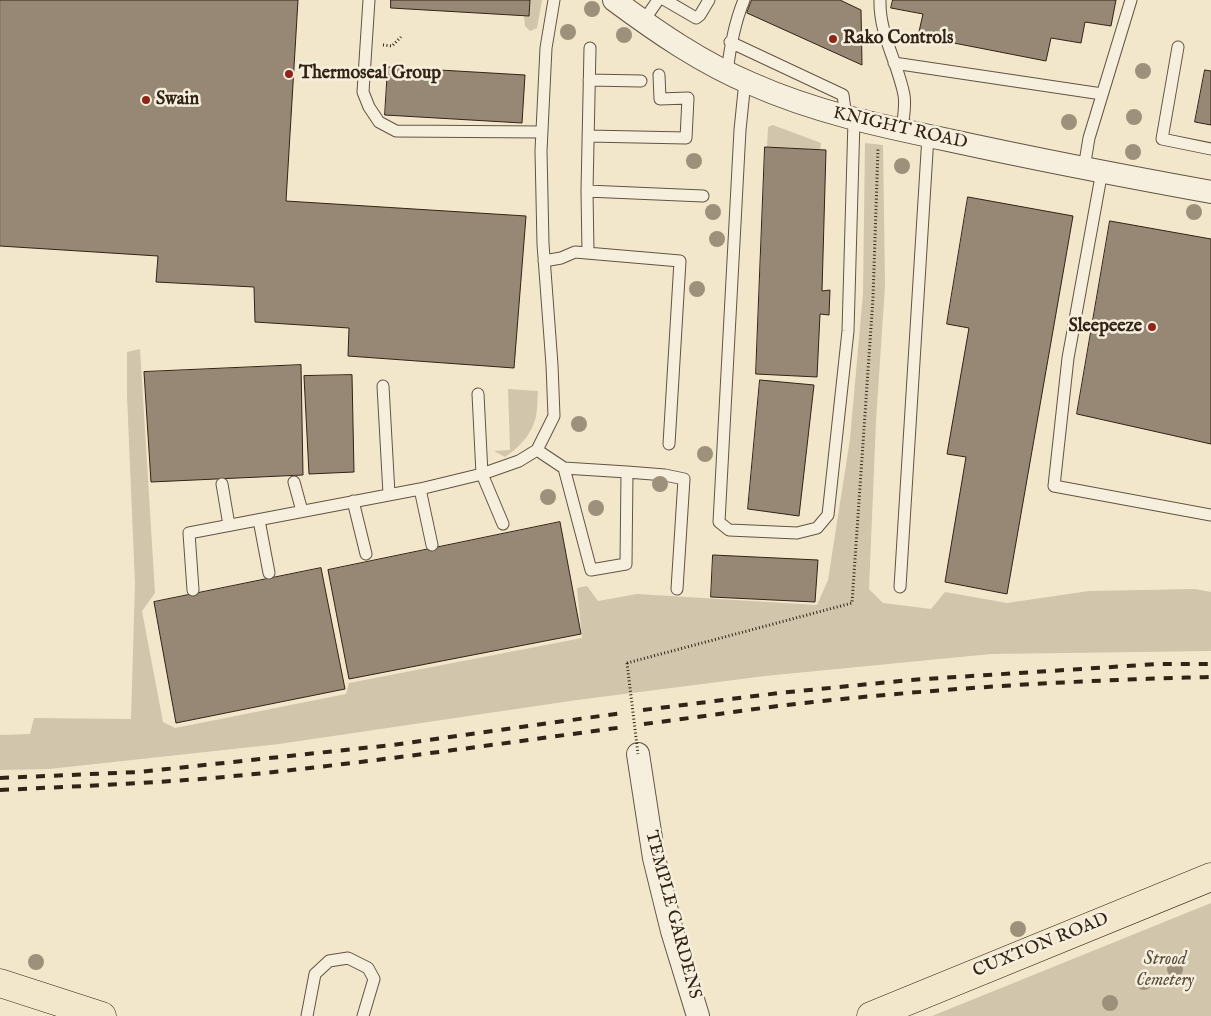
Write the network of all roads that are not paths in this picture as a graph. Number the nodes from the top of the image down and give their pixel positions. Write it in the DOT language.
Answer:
graph roads {
  1 [pos="369,0"];
  2 [pos="554,0"];
  3 [pos="614,0"];
  4 [pos="658,0"];
  5 [pos="665,0"];
  6 [pos="709,0"];
  7 [pos="744,0"];
  8 [pos="880,0"];
  9 [pos="1131,0"];
  10 [pos="643,22"];
  11 [pos="730,42"];
  12 [pos="1178,47"];
  13 [pos="590,48"];
  14 [pos="894,63"];
  15 [pos="659,75"];
  16 [pos="736,77"];
  17 [pos="589,80"];
  18 [pos="641,81"];
  19 [pos="1102,94"];
  20 [pos="850,119"];
  21 [pos="902,130"];
  22 [pos="542,132"];
  23 [pos="588,136"];
  24 [pos="928,136"];
  25 [pos="1211,150"];
  26 [pos="1093,170"];
  27 [pos="587,191"];
  28 [pos="1211,192"];
  29 [pos="703,196"];
  30 [pos="588,252"];
  31 [pos="544,261"];
  32 [pos="383,386"];
  33 [pos="478,394"];
  34 [pos="669,444"];
  35 [pos="537,450"];
  36 [pos="564,468"];
  37 [pos="627,472"];
  38 [pos="482,474"];
  39 [pos="294,482"];
  40 [pos="222,484"];
  41 [pos="420,489"];
  42 [pos="389,494"];
  43 [pos="353,501"];
  44 [pos="302,511"];
  45 [pos="1211,515"];
  46 [pos="259,520"];
  47 [pos="503,524"];
  48 [pos="228,526"];
  49 [pos="432,545"];
  50 [pos="366,554"];
  51 [pos="269,573"];
  52 [pos="900,587"];
  53 [pos="676,589"];
  54 [pos="193,590"];
  55 [pos="638,754"];
  56 [pos="1211,877"];
  57 [pos="0,983"];
  58 [pos="102,1016"];
  59 [pos="307,1016"];
  60 [pos="363,1016"];
  61 [pos="698,1016"];
  62 [pos="871,1016"];
  1 -- 22 [label="lane"];
  2 -- 22 [label="lane"];
  3 -- 10 [label="street, KNIGHT ROAD"];
  4 -- 10 [label="lane"];
  5 -- 6 [label="lane"];
  7 -- 11 [label="lane"];
  8 -- 14 [label="lane"];
  9 -- 19 [label="lane"];
  10 -- 16 [label="street, KNIGHT ROAD"];
  11 -- 16 [label="lane"];
  11 -- 20 [label="lane"];
  12 -- 25 [label="lane"];
  13 -- 17 [label="lane"];
  14 -- 19 [label="lane"];
  14 -- 21 [label="lane"];
  15 -- 23 [label="lane"];
  16 -- 20 [label="street, KNIGHT ROAD"];
  16 -- 20 [label="lane"];
  17 -- 18 [label="lane"];
  17 -- 23 [label="lane"];
  19 -- 26 [label="lane"];
  20 -- 21 [label="street, KNIGHT ROAD"];
  21 -- 24 [label="street, KNIGHT ROAD"];
  22 -- 31 [label="lane"];
  23 -- 27 [label="lane"];
  24 -- 26 [label="street, KNIGHT ROAD"];
  24 -- 52 [label="lane"];
  26 -- 28 [label="street, KNIGHT ROAD"];
  26 -- 45 [label="lane"];
  27 -- 29 [label="lane"];
  27 -- 30 [label="lane"];
  30 -- 31 [label="lane"];
  30 -- 34 [label="lane"];
  31 -- 35 [label="lane"];
  32 -- 42 [label="lane"];
  33 -- 38 [label="lane"];
  35 -- 36 [label="lane"];
  35 -- 38 [label="lane"];
  36 -- 37 [label="lane"];
  36 -- 37 [label="lane"];
  37 -- 53 [label="lane"];
  38 -- 41 [label="lane"];
  38 -- 47 [label="lane"];
  39 -- 44 [label="lane"];
  40 -- 48 [label="lane"];
  41 -- 42 [label="lane"];
  41 -- 49 [label="lane"];
  42 -- 43 [label="lane"];
  43 -- 44 [label="lane"];
  43 -- 50 [label="lane"];
  44 -- 46 [label="lane"];
  46 -- 48 [label="lane"];
  46 -- 51 [label="lane"];
  48 -- 54 [label="lane"];
  55 -- 61 [label="street, TEMPLE GARDENS"];
  56 -- 62 [label="main road, CUXTON ROAD"];
  57 -- 58 [label="main road"];
  59 -- 60 [label="lane"];
}
